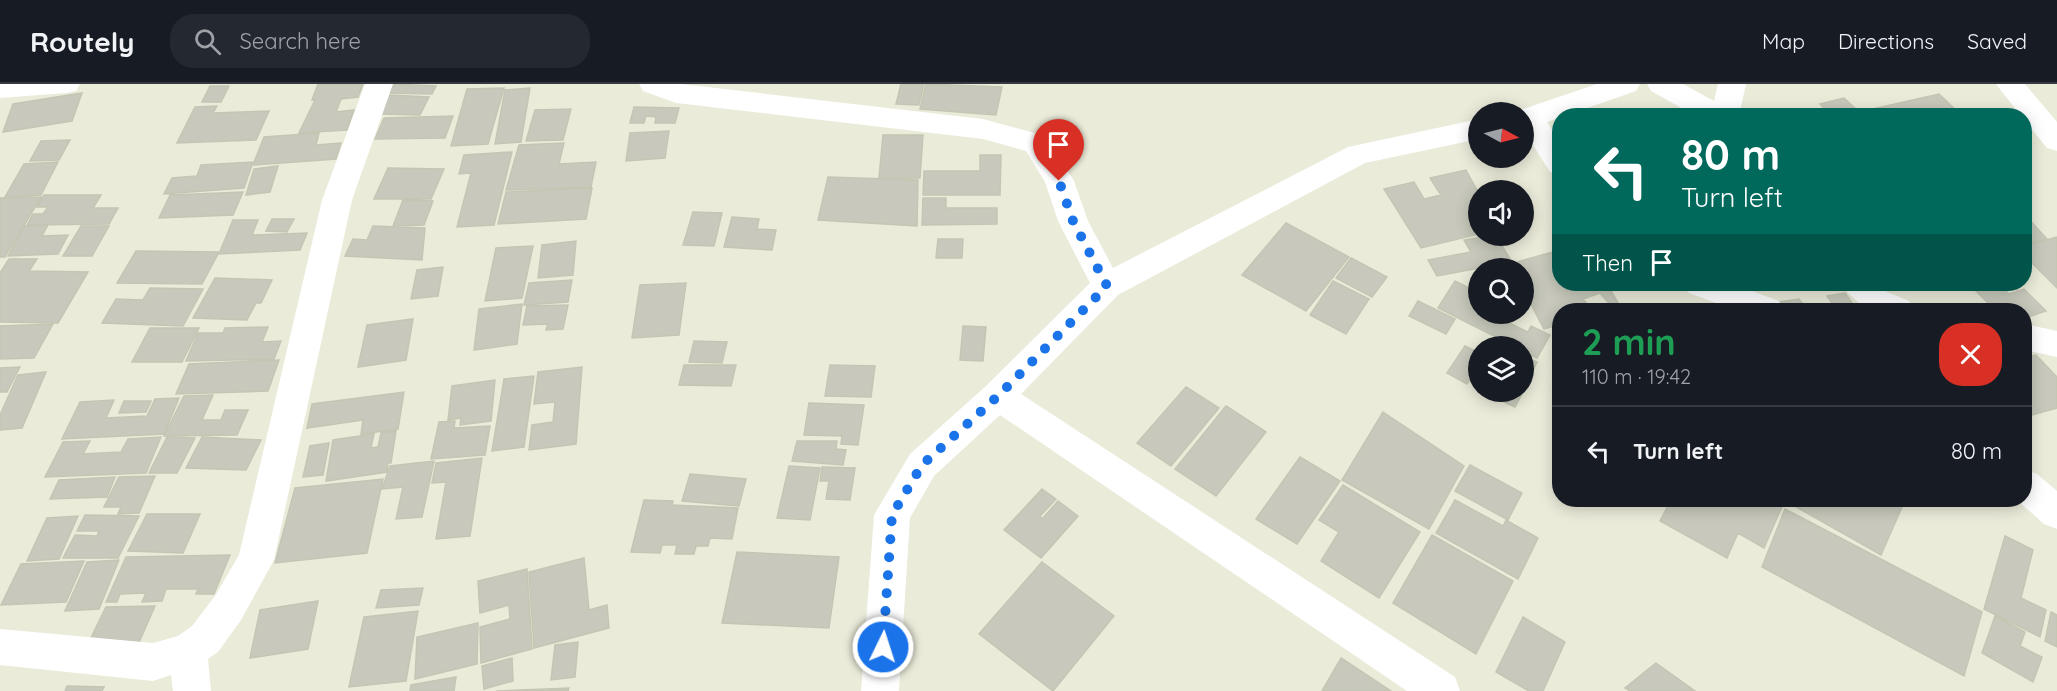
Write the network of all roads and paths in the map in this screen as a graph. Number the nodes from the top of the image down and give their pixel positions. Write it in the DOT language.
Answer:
graph roads {
  1 [pos="66,84"];
  2 [pos="380,84"];
  3 [pos="652,84"];
  4 [pos="1661,84"];
  5 [pos="1732,84"];
  6 [pos="2010,84"];
  7 [pos="1620,85"];
  8 [pos="0,89"];
  9 [pos="1570,94"];
  10 [pos="1704,108"];
  11 [pos="1727,108"];
  12 [pos="2030,108"];
  13 [pos="2032,111"];
  14 [pos="1534,114"];
  15 [pos="1534,128"];
  16 [pos="1468,131"];
  17 [pos="2055,139"];
  18 [pos="2032,144"];
  19 [pos="1552,154"];
  20 [pos="1107,286"];
  21 [pos="1718,291"];
  22 [pos="1866,291"];
  23 [pos="1750,303"];
  24 [pos="1882,303"];
  25 [pos="2032,339"];
  26 [pos="2057,344"];
  27 [pos="998,396"];
  28 [pos="2032,491"];
  29 [pos="2057,513"];
  30 [pos="0,647"];
  31 [pos="188,651"];
  32 [pos="192,691"];
  33 [pos="880,691"];
  34 [pos="1441,691"];
  1 -- 8 [label="street"];
  2 -- 31 [label="street"];
  3 -- 20 [label="street"];
  4 -- 10 [label="street"];
  5 -- 11 [label="street"];
  6 -- 12 [label="street"];
  7 -- 9 [label="street"];
  9 -- 14 [label="street"];
  13 -- 17 [label="street"];
  15 -- 19 [label="street"];
  16 -- 20 [label="street"];
  17 -- 18 [label="street"];
  20 -- 27 [label="street"];
  21 -- 23 [label="street"];
  22 -- 24 [label="street"];
  25 -- 26 [label="street"];
  27 -- 33 [label="street"];
  27 -- 34 [label="street"];
  28 -- 29 [label="street"];
  30 -- 31 [label="street"];
  31 -- 32 [label="street"];
}
